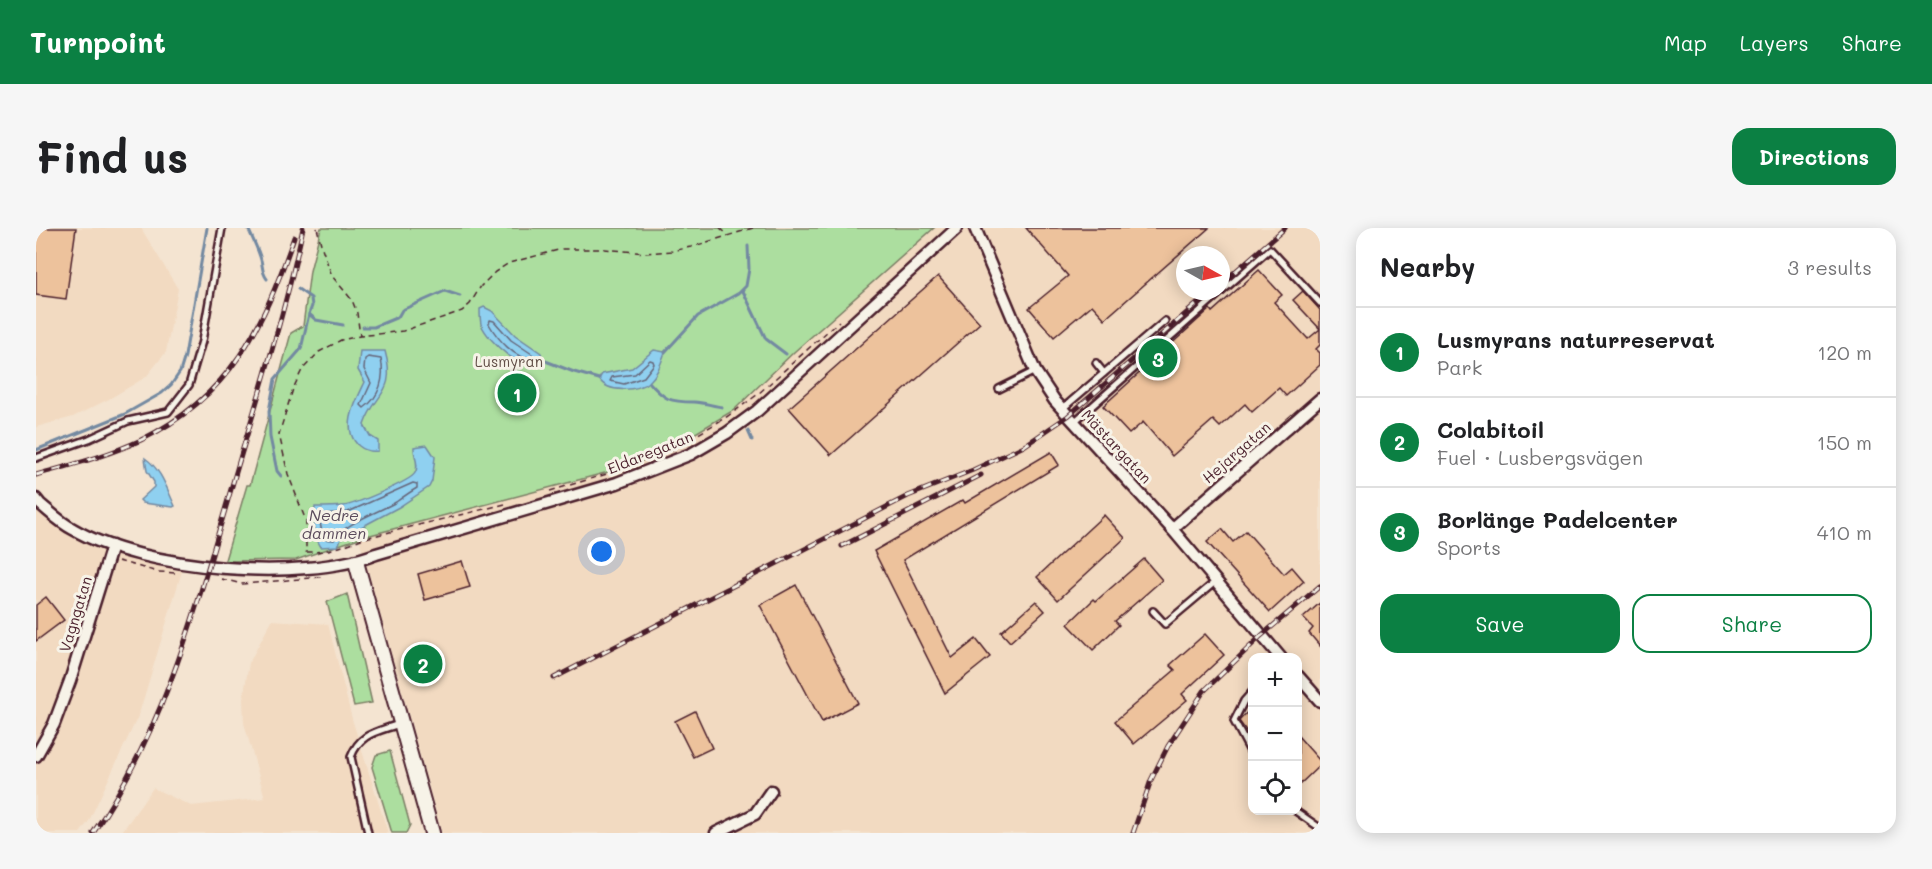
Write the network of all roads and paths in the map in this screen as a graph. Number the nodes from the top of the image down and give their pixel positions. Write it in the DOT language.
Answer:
graph roads {
  1 [pos="222,228"];
  2 [pos="317,228"];
  3 [pos="720,228"];
  4 [pos="753,228"];
  5 [pos="957,228"];
  6 [pos="975,228"];
  7 [pos="727,235"];
  8 [pos="1320,303"];
  9 [pos="845,316"];
  10 [pos="1165,321"];
  11 [pos="360,336"];
  12 [pos="1096,363"];
  13 [pos="1035,371"];
  14 [pos="1104,373"];
  15 [pos="999,389"];
  16 [pos="1320,399"];
  17 [pos="1062,409"];
  18 [pos="1074,422"];
  19 [pos="670,451"];
  20 [pos="36,458"];
  21 [pos="623,469"];
  22 [pos="551,491"];
  23 [pos="36,499"];
  24 [pos="510,503"];
  25 [pos="1172,528"];
  26 [pos="112,546"];
  27 [pos="356,562"];
  28 [pos="1215,582"];
  29 [pos="1153,610"];
  30 [pos="1277,653"];
  31 [pos="1302,681"];
  32 [pos="1248,696"];
  33 [pos="1320,701"];
  34 [pos="401,723"];
  35 [pos="1248,747"];
  36 [pos="36,756"];
  37 [pos="771,791"];
  38 [pos="1300,815"];
  39 [pos="1319,830"];
  40 [pos="368,833"];
  41 [pos="432,833"];
  42 [pos="716,833"];
  1 -- 20 [label="lane"];
  2 -- 11 [label="path"];
  3 -- 7 [label="path"];
  4 -- 7 [label="path"];
  5 -- 27 [label="street, Eldaregatan"];
  6 -- 13 [label="street, Mästargatan"];
  7 -- 11 [label="path"];
  8 -- 18 [label="lane"];
  9 -- 19 [label="path"];
  10 -- 14 [label="lane"];
  11 -- 24 [label="path"];
  12 -- 14 [label="lane"];
  13 -- 15 [label="lane"];
  13 -- 17 [label="street, Mästargatan"];
  14 -- 17 [label="lane"];
  16 -- 25 [label="street, Hejargatan"];
  17 -- 18 [label="street, Mästargatan"];
  18 -- 25 [label="street, Mästargatan"];
  21 -- 22 [label="path"];
  23 -- 26 [label="street, Eldaregatan"];
  25 -- 28 [label="street, Mästargatan"];
  26 -- 27 [label="street, Eldaregatan"];
  26 -- 36 [label="street, Vagngatan"];
  27 -- 34 [label="street"];
  28 -- 29 [label="lane"];
  28 -- 30 [label="street, Mästargatan"];
  31 -- 33 [label="street"];
  32 -- 35 [label="lane"];
  34 -- 40 [label="lane"];
  34 -- 41 [label="street"];
  37 -- 42 [label="street"];
  38 -- 39 [label="lane"];
}
